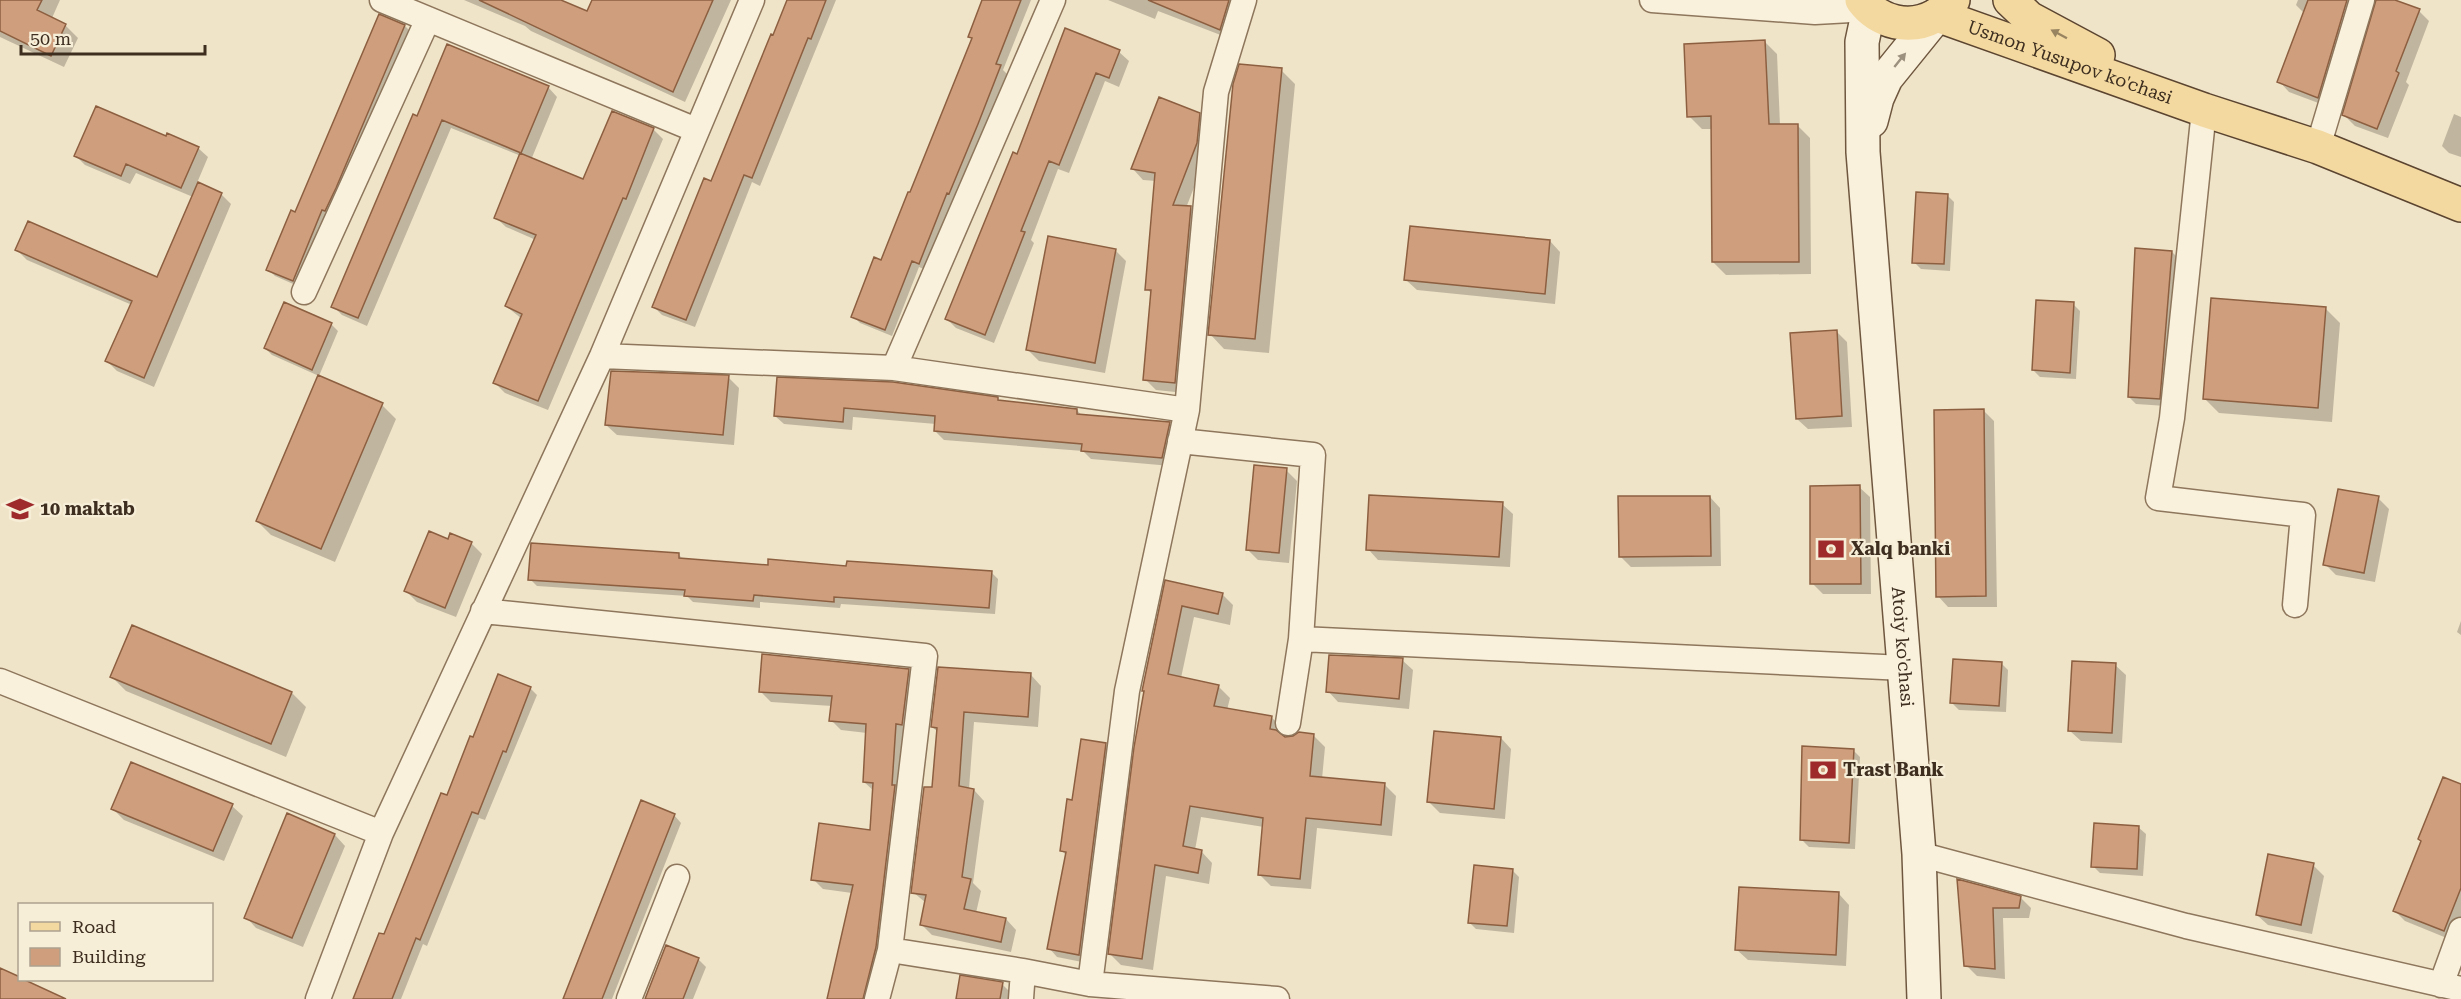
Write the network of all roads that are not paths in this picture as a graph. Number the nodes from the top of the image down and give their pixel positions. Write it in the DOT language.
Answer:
graph roads {
  1 [pos="382,0"];
  2 [pos="752,0"];
  3 [pos="1053,0"];
  4 [pos="1244,0"];
  5 [pos="1652,0"];
  6 [pos="2010,0"];
  7 [pos="2362,0"];
  8 [pos="1866,5"];
  9 [pos="1945,8"];
  10 [pos="428,19"];
  11 [pos="2204,110"];
  12 [pos="696,130"];
  13 [pos="2318,147"];
  14 [pos="1863,152"];
  15 [pos="2461,206"];
  16 [pos="304,292"];
  17 [pos="602,356"];
  18 [pos="894,368"];
  19 [pos="1187,410"];
  20 [pos="1180,441"];
  21 [pos="2295,605"];
  22 [pos="483,611"];
  23 [pos="1301,639"];
  24 [pos="1904,668"];
  25 [pos="0,681"];
  26 [pos="1288,723"];
  27 [pos="381,833"];
  28 [pos="1919,854"];
  29 [pos="677,877"];
  30 [pos="2461,930"];
  31 [pos="890,950"];
  32 [pos="1023,971"];
  33 [pos="1090,984"];
  34 [pos="2451,987"];
  35 [pos="318,999"];
  36 [pos="629,999"];
  37 [pos="877,999"];
  38 [pos="1021,999"];
  39 [pos="1276,999"];
  40 [pos="1924,999"];
  1 -- 10 [label="street"];
  2 -- 12 [label="street"];
  3 -- 18 [label="street"];
  4 -- 19 [label="street"];
  5 -- 8 [label="street"];
  11 -- 6 [label="main road, Usmon Yusupov ko'chasi, one-way"];
  7 -- 13 [label="street"];
  8 -- 9 [label="main road"];
  8 -- 14 [label="street, Atoiy ko'chasi"];
  9 -- 11 [label="main road, Usmon Yusupov ko'chasi"];
  14 -- 9 [label="street, Atoiy ko'chasi, one-way"];
  10 -- 12 [label="street"];
  10 -- 16 [label="street"];
  11 -- 13 [label="main road, Usmon Yusupov ko'chasi"];
  11 -- 21 [label="street"];
  12 -- 17 [label="street"];
  13 -- 15 [label="main road, Usmon Yusupov ko'chasi"];
  14 -- 24 [label="street, Atoiy ko'chasi"];
  17 -- 18 [label="street"];
  17 -- 22 [label="street"];
  18 -- 19 [label="street"];
  19 -- 20 [label="street"];
  20 -- 23 [label="street"];
  20 -- 33 [label="street"];
  22 -- 27 [label="street"];
  22 -- 31 [label="street"];
  23 -- 24 [label="street"];
  23 -- 26 [label="street"];
  24 -- 28 [label="street, Atoiy ko'chasi"];
  25 -- 27 [label="street"];
  27 -- 35 [label="street"];
  28 -- 34 [label="street"];
  28 -- 40 [label="street, Atoiy ko'chasi"];
  29 -- 36 [label="street"];
  30 -- 34 [label="street"];
  31 -- 32 [label="street"];
  31 -- 37 [label="street"];
  32 -- 33 [label="street"];
  32 -- 38 [label="street"];
  33 -- 39 [label="street"];
}
